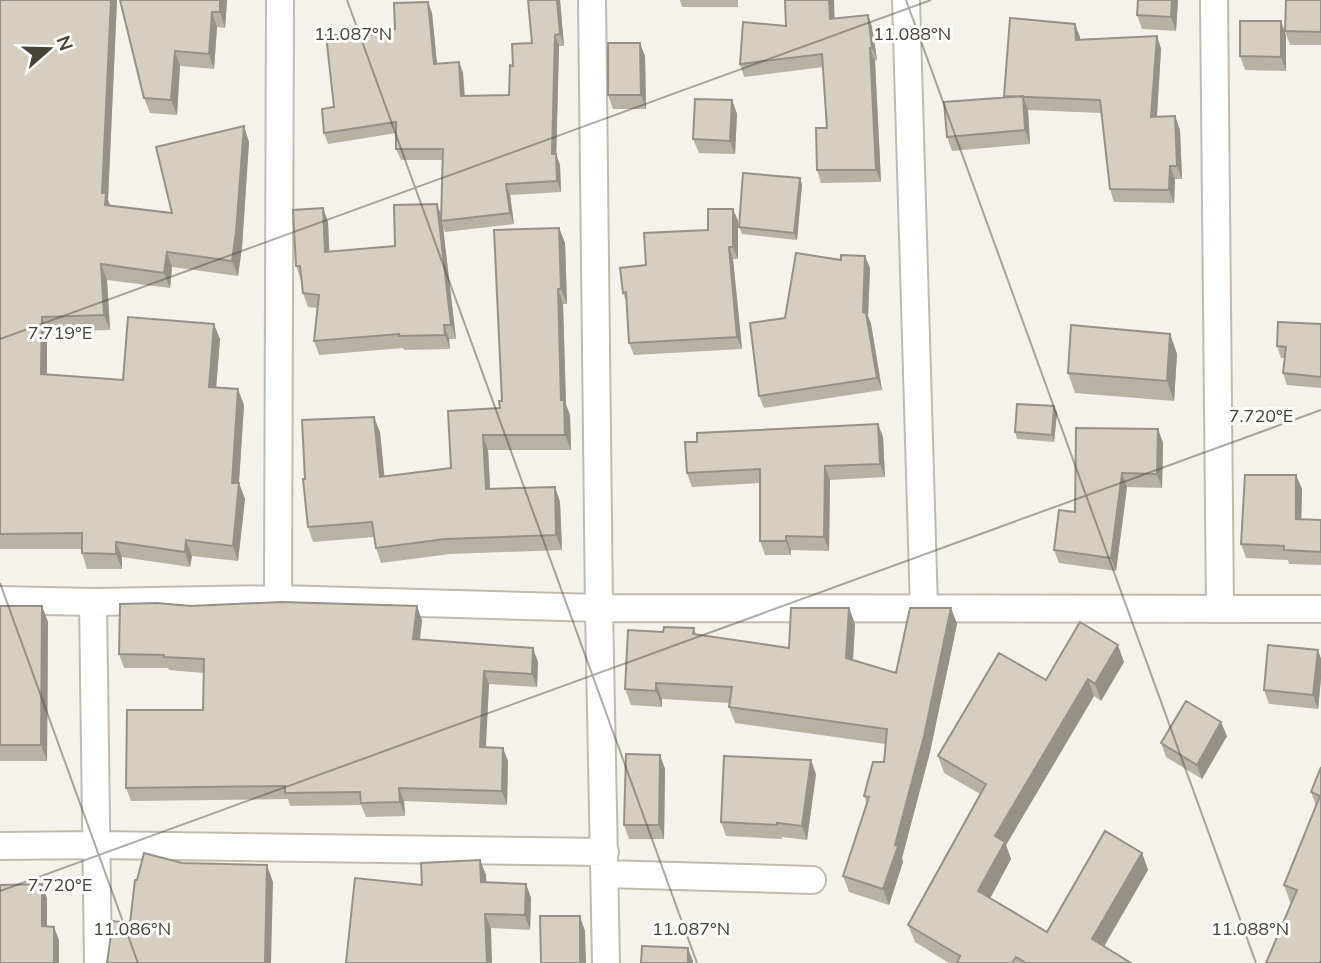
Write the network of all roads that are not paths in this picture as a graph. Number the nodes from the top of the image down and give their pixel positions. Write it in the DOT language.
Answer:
graph roads {
  1 [pos="280,0"];
  2 [pos="592,0"];
  3 [pos="906,0"];
  4 [pos="1214,0"];
  5 [pos="278,599"];
  6 [pos="0,600"];
  7 [pos="93,603"];
  8 [pos="599,608"];
  9 [pos="924,608"];
  10 [pos="1220,609"];
  11 [pos="1321,609"];
  12 [pos="98,845"];
  13 [pos="0,846"];
  14 [pos="605,863"];
  15 [pos="812,880"];
  16 [pos="99,963"];
  17 [pos="606,963"];
  1 -- 5 [label="street"];
  2 -- 8 [label="street"];
  3 -- 9 [label="street"];
  4 -- 10 [label="street"];
  5 -- 7 [label="street"];
  5 -- 8 [label="street"];
  6 -- 7 [label="street"];
  7 -- 12 [label="street"];
  8 -- 9 [label="street"];
  8 -- 14 [label="street"];
  9 -- 10 [label="street"];
  10 -- 11 [label="street"];
  12 -- 13 [label="street"];
  12 -- 14 [label="street"];
  12 -- 16 [label="street"];
  14 -- 15 [label="street"];
  14 -- 17 [label="street"];
}
